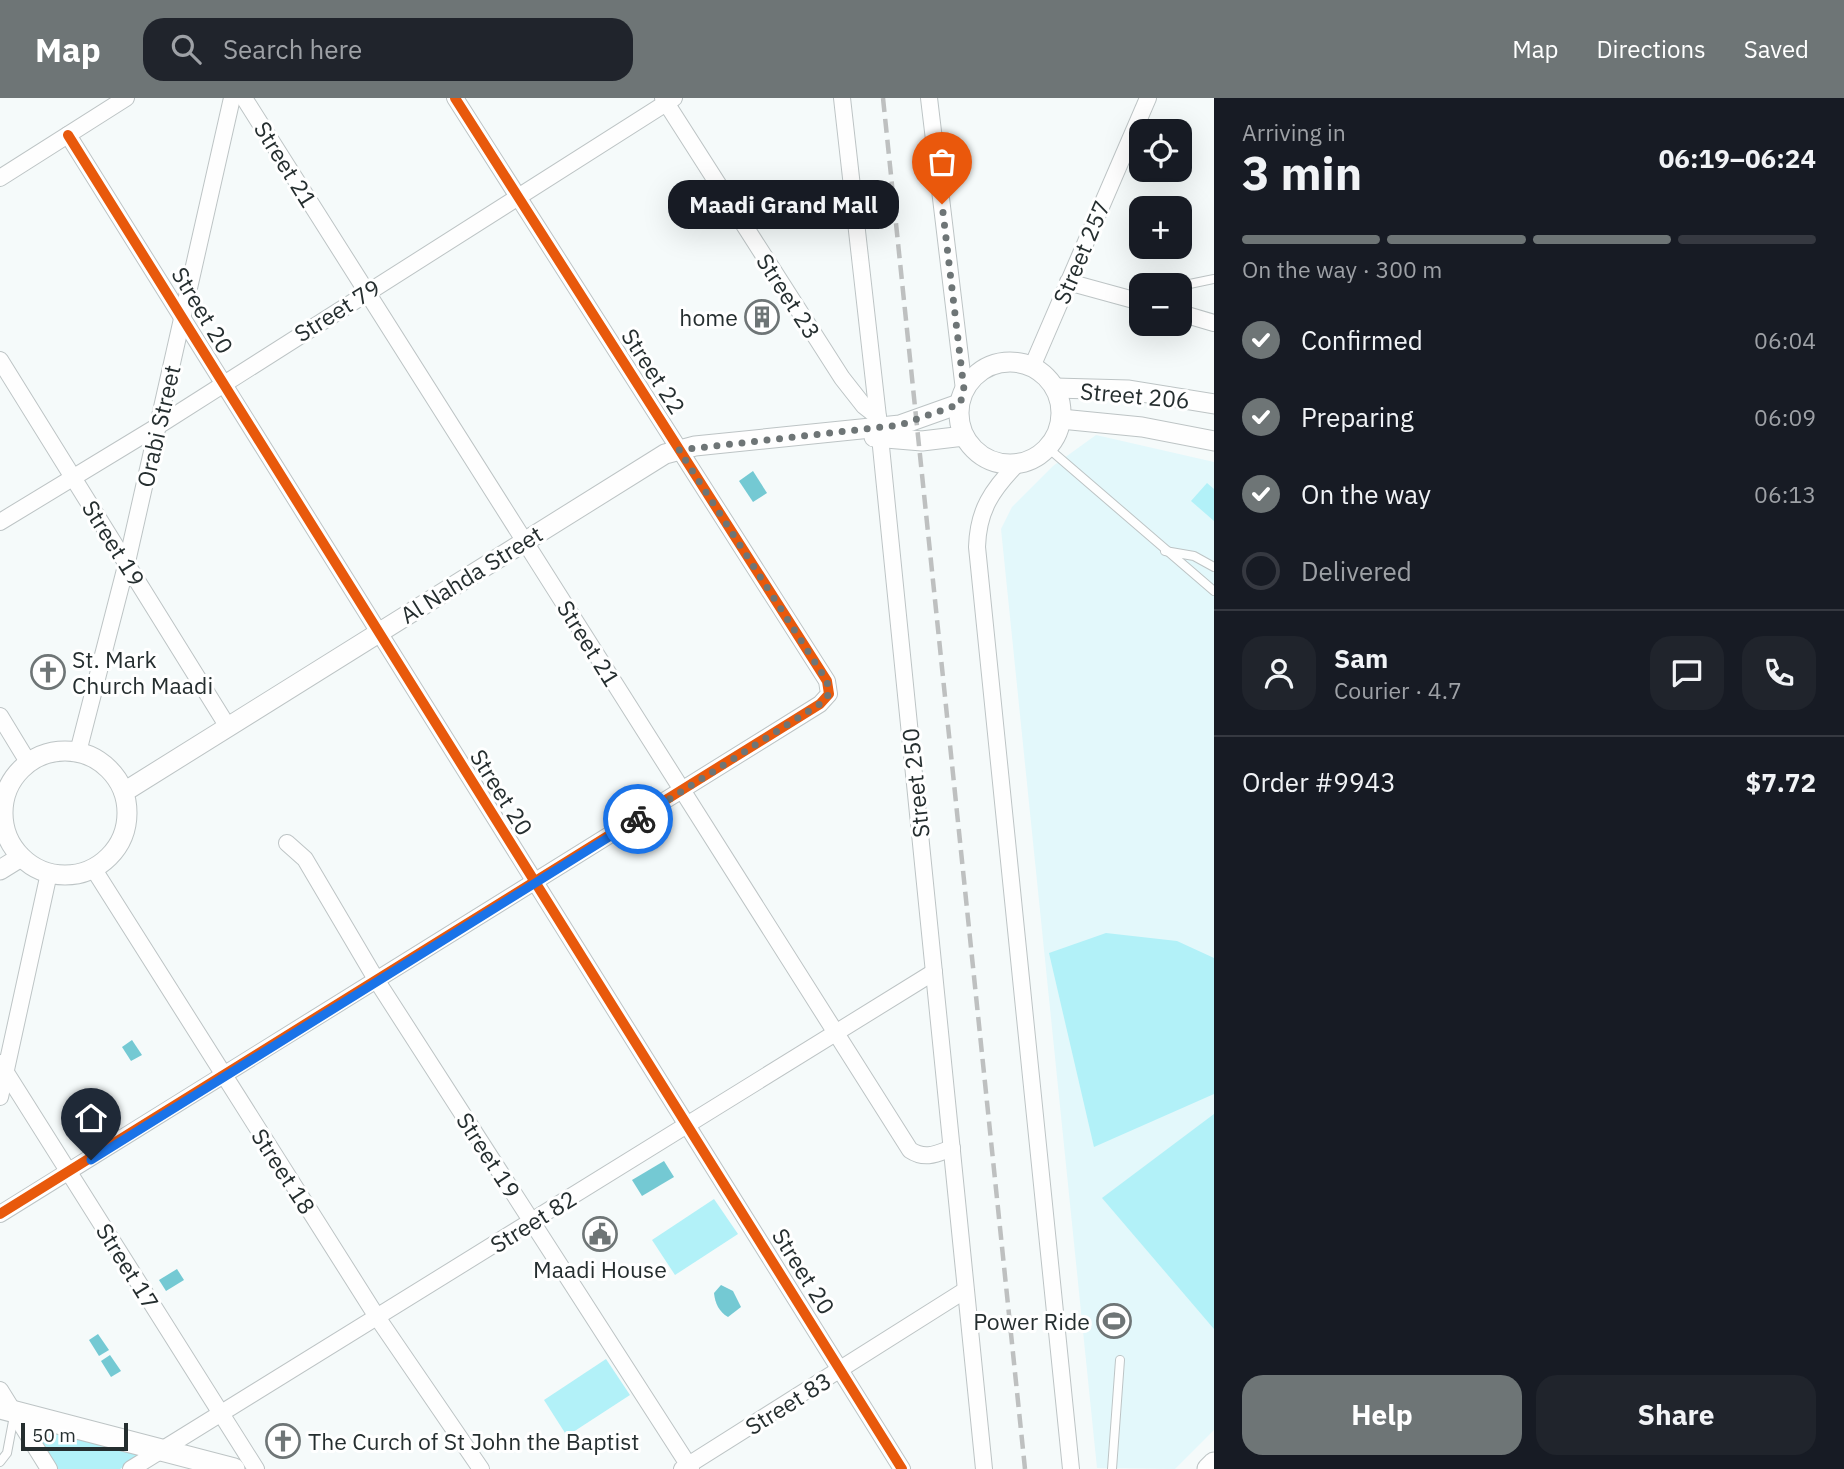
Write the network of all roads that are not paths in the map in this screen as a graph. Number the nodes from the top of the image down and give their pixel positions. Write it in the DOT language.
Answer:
graph roads {
  1 [pos="126,98"];
  2 [pos="232,98"];
  3 [pos="244,98"];
  4 [pos="455,98"];
  5 [pos="842,98"];
  6 [pos="929,98"];
  7 [pos="1148,98"];
  8 [pos="668,100"];
  9 [pos="68,135"];
  10 [pos="0,178"];
  11 [pos="518,197"];
  12 [pos="1214,279"];
  13 [pos="1068,282"];
  14 [pos="1192,284"];
  15 [pos="366,292"];
  16 [pos="1129,294"];
  17 [pos="1118,296"];
  18 [pos="1129,299"];
  19 [pos="183,315"];
  20 [pos="1192,317"];
  21 [pos="1214,323"];
  22 [pos="0,360"];
  23 [pos="1032,366"];
  24 [pos="221,383"];
  25 [pos="1055,388"];
  26 [pos="962,397"];
  27 [pos="1214,404"];
  28 [pos="1061,419"];
  29 [pos="158,426"];
  30 [pos="879,428"];
  31 [pos="964,436"];
  32 [pos="1214,441"];
  33 [pos="1048,448"];
  34 [pos="679,450"];
  35 [pos="1017,464"];
  36 [pos="72,477"];
  37 [pos="0,522"];
  38 [pos="524,541"];
  39 [pos="1165,551"];
  40 [pos="127,562"];
  41 [pos="1214,567"];
  42 [pos="1214,579"];
  43 [pos="1211,589"];
  44 [pos="379,632"];
  45 [pos="0,716"];
  46 [pos="228,727"];
  47 [pos="78,752"];
  48 [pos="28,762"];
  49 [pos="124,792"];
  50 [pos="681,792"];
  51 [pos="1,808"];
  52 [pos="287,843"];
  53 [pos="21,857"];
  54 [pos="93,868"];
  55 [pos="0,870"];
  56 [pos="49,873"];
  57 [pos="534,883"];
  58 [pos="934,972"];
  59 [pos="377,981"];
  60 [pos="835,1033"];
  61 [pos="3,1067"];
  62 [pos="224,1077"];
  63 [pos="0,1097"];
  64 [pos="687,1125"];
  65 [pos="952,1147"];
  66 [pos="69,1174"];
  67 [pos="0,1214"];
  68 [pos="532,1221"];
  69 [pos="964,1291"];
  70 [pos="377,1317"];
  71 [pos="1120,1360"];
  72 [pos="841,1369"];
  73 [pos="0,1390"];
  74 [pos="7,1410"];
  75 [pos="221,1413"];
  76 [pos="161,1451"];
  77 [pos="0,1462"];
  78 [pos="1214,1463"];
  79 [pos="687,1468"];
  80 [pos="49,1469"];
  81 [pos="131,1469"];
  82 [pos="234,1469"];
  83 [pos="256,1469"];
  84 [pos="481,1469"];
  85 [pos="902,1469"];
  86 [pos="984,1469"];
  87 [pos="1071,1469"];
  88 [pos="1112,1469"];
  89 [pos="1208,1469"];
  1 -- 9 [label="street"];
  2 -- 19 [label="street, Orabi Street"];
  3 -- 15 [label="street, Street 21"];
  4 -- 11 [label="street, Street 22"];
  5 -- 30 [label="street, Street 250"];
  6 -- 26 [label="street"];
  7 -- 13 [label="street, Street 257"];
  8 -- 11 [label="street, Street 79"];
  8 -- 30 [label="street, Street 23"];
  9 -- 10 [label="street"];
  9 -- 19 [label="street, Street 20"];
  11 -- 15 [label="street, Street 79"];
  11 -- 34 [label="street, Street 22"];
  12 -- 14 [label="lane"];
  13 -- 17 [label="street"];
  13 -- 23 [label="street, Street 257"];
  15 -- 24 [label="street, Street 79"];
  15 -- 38 [label="street, Street 21"];
  16 -- 17 [label="lane"];
  17 -- 18 [label="street"];
  19 -- 24 [label="street, Street 20"];
  19 -- 29 [label="street, Orabi Street"];
  20 -- 21 [label="street"];
  22 -- 36 [label="street, Street 19"];
  23 -- 25 [label="street"];
  23 -- 26 [label="street"];
  24 -- 29 [label="street, Street 79"];
  24 -- 44 [label="street, Street 20"];
  25 -- 27 [label="street, Street 206"];
  25 -- 28 [label="street"];
  26 -- 30 [label="street, Al Nahda Street"];
  26 -- 31 [label="street"];
  28 -- 32 [label="street, Street 206"];
  28 -- 33 [label="street"];
  29 -- 36 [label="street, Street 79"];
  29 -- 40 [label="street, Orabi Street"];
  30 -- 31 [label="street, Al Nahda Street"];
  30 -- 34 [label="street, Al Nahda Street"];
  30 -- 58 [label="street, Street 250"];
  31 -- 35 [label="street"];
  33 -- 35 [label="street"];
  33 -- 39 [label="lane"];
  34 -- 38 [label="street, Al Nahda Street"];
  34 -- 50 [label="street, Street 22"];
  35 -- 87 [label="street"];
  36 -- 37 [label="street, Street 79"];
  36 -- 40 [label="street, Street 19"];
  38 -- 44 [label="street, Al Nahda Street"];
  38 -- 50 [label="street, Street 21"];
  39 -- 41 [label="lane"];
  39 -- 43 [label="lane"];
  40 -- 46 [label="street, Street 19"];
  40 -- 47 [label="street, Orabi Street"];
  42 -- 43 [label="lane"];
  44 -- 46 [label="street, Al Nahda Street"];
  44 -- 57 [label="street, Street 20"];
  45 -- 48 [label="street"];
  46 -- 49 [label="street, Al Nahda Street"];
  47 -- 48 [label="street"];
  47 -- 49 [label="street"];
  48 -- 51 [label="street"];
  49 -- 54 [label="street"];
  50 -- 57 [label="street"];
  50 -- 60 [label="street, Street 21"];
  51 -- 53 [label="street"];
  52 -- 59 [label="street, Street 19"];
  53 -- 55 [label="street"];
  53 -- 56 [label="street"];
  54 -- 56 [label="street"];
  54 -- 62 [label="street, Street 18"];
  56 -- 61 [label="street"];
  57 -- 59 [label="street"];
  57 -- 64 [label="street, Street 20"];
  58 -- 60 [label="street, Street 82"];
  58 -- 65 [label="street, Street 250"];
  59 -- 62 [label="street"];
  59 -- 68 [label="street, Street 19"];
  60 -- 64 [label="street, Street 82"];
  60 -- 65 [label="street, Street 21"];
  61 -- 63 [label="street"];
  61 -- 66 [label="street, Street 17"];
  62 -- 66 [label="street"];
  62 -- 70 [label="street, Street 18"];
  64 -- 68 [label="street, Street 82"];
  64 -- 72 [label="street, Street 20"];
  65 -- 69 [label="street, Street 250"];
  66 -- 67 [label="street"];
  66 -- 75 [label="street, Street 17"];
  68 -- 70 [label="street, Street 82"];
  68 -- 79 [label="street, Street 19"];
  69 -- 72 [label="street, Street 83"];
  69 -- 86 [label="street, Street 250"];
  70 -- 75 [label="street, Street 82"];
  70 -- 84 [label="street, Street 18"];
  71 -- 88 [label="lane"];
  72 -- 79 [label="street, Street 83"];
  72 -- 85 [label="street, Street 20"];
  73 -- 74 [label="street"];
  74 -- 76 [label="main road"];
  74 -- 77 [label="lane"];
  74 -- 80 [label="street"];
  75 -- 76 [label="street, Street 82"];
  75 -- 83 [label="street, Street 17"];
  76 -- 81 [label="street, Street 82"];
  76 -- 82 [label="main road"];
  78 -- 89 [label="main road"];
}
